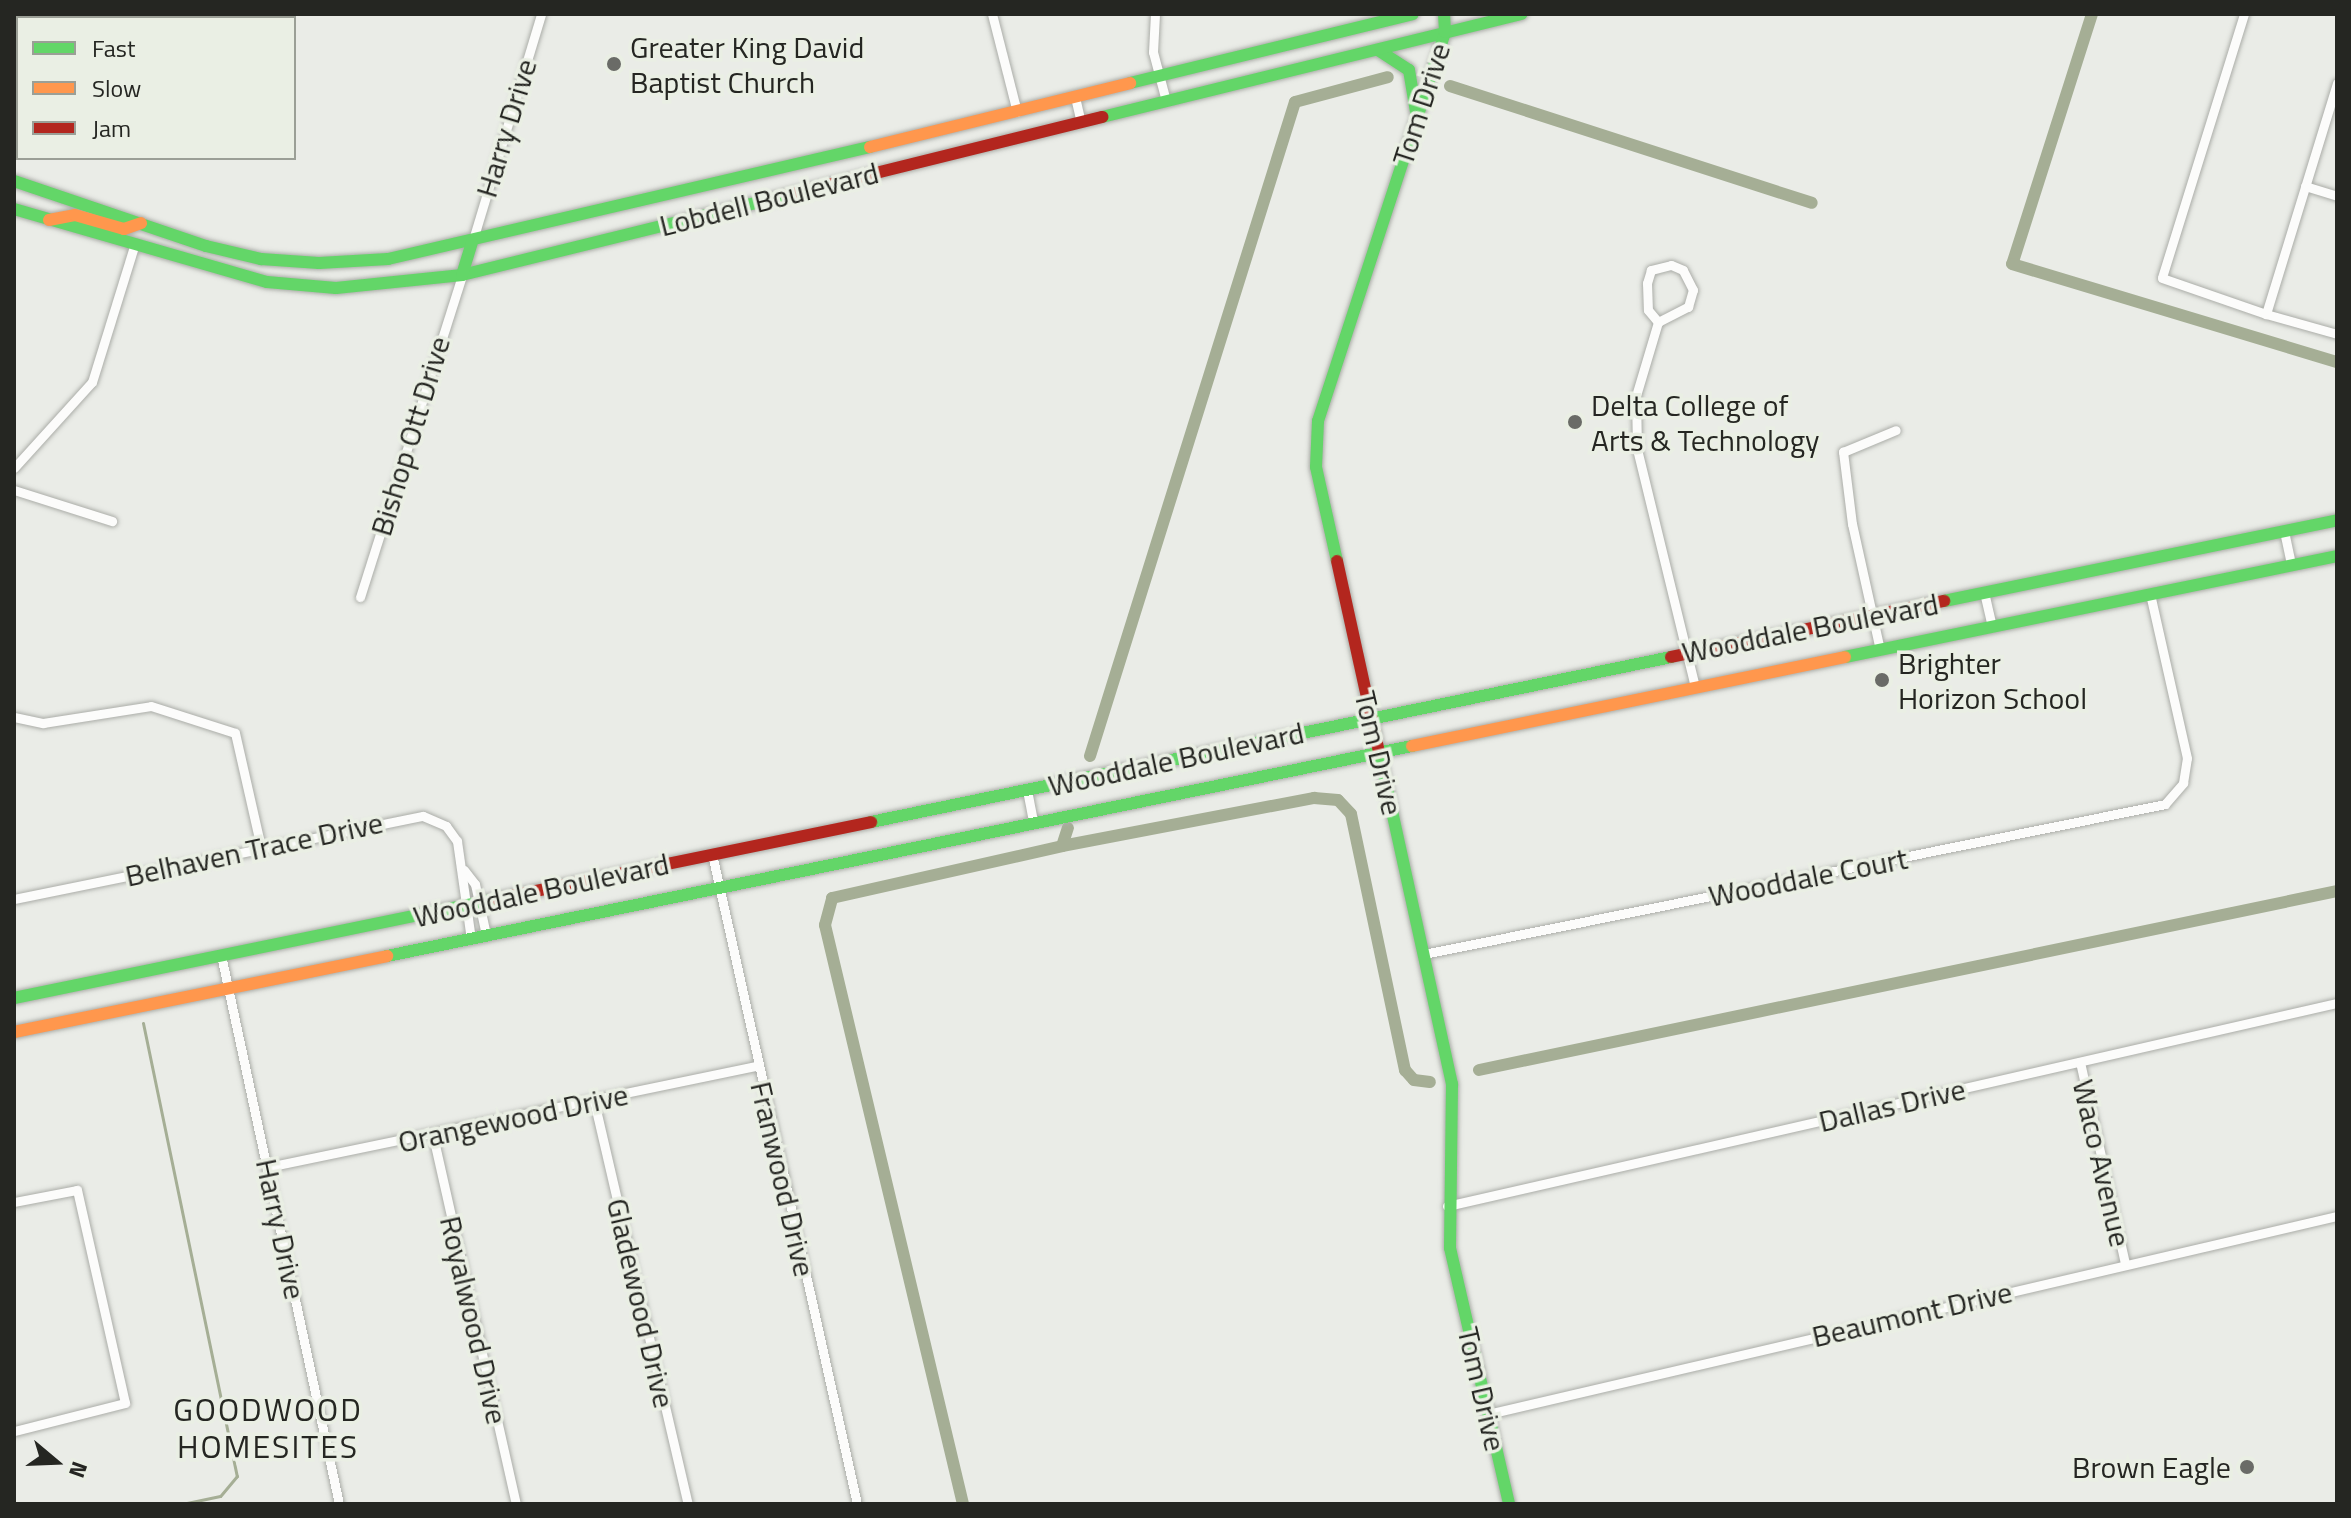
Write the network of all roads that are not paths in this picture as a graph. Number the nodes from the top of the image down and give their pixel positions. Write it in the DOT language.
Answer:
graph roads {
  1 [pos="541,14"];
  2 [pos="992,14"];
  3 [pos="1155,14"];
  4 [pos="1413,14"];
  5 [pos="1444,14"];
  6 [pos="1522,14"];
  7 [pos="2244,14"];
  8 [pos="1445,32"];
  9 [pos="1378,50"];
  10 [pos="1160,77"];
  11 [pos="2337,83"];
  12 [pos="1075,97"];
  13 [pos="1166,101"];
  14 [pos="1017,112"];
  15 [pos="1417,117"];
  16 [pos="1081,122"];
  17 [pos="14,181"];
  18 [pos="717,184"];
  19 [pos="2305,186"];
  20 [pos="2337,196"];
  21 [pos="14,209"];
  22 [pos="724,209"];
  23 [pos="49,220"];
  24 [pos="141,223"];
  25 [pos="472,243"];
  26 [pos="134,246"];
  27 [pos="462,275"];
  28 [pos="2266,314"];
  29 [pos="1658,322"];
  30 [pos="2337,334"];
  31 [pos="1896,430"];
  32 [pos="14,468"];
  33 [pos="14,490"];
  34 [pos="2337,520"];
  35 [pos="112,521"];
  36 [pos="2284,531"];
  37 [pos="2337,556"];
  38 [pos="2291,565"];
  39 [pos="1984,592"];
  40 [pos="2150,594"];
  41 [pos="360,597"];
  42 [pos="1871,615"];
  43 [pos="1992,627"];
  44 [pos="1880,650"];
  45 [pos="1686,653"];
  46 [pos="1695,687"];
  47 [pos="14,717"];
  48 [pos="1371,719"];
  49 [pos="1378,750"];
  50 [pos="1027,790"];
  51 [pos="1033,822"];
  52 [pos="261,847"];
  53 [pos="712,854"];
  54 [pos="464,870"];
  55 [pos="719,888"];
  56 [pos="14,899"];
  57 [pos="479,902"];
  58 [pos="465,905"];
  59 [pos="486,935"];
  60 [pos="471,939"];
  61 [pos="1424,954"];
  62 [pos="221,955"];
  63 [pos="227,988"];
  64 [pos="14,998"];
  65 [pos="2337,1003"];
  66 [pos="14,1032"];
  67 [pos="2080,1062"];
  68 [pos="757,1066"];
  69 [pos="594,1101"];
  70 [pos="433,1136"];
  71 [pos="268,1167"];
  72 [pos="14,1202"];
  73 [pos="1447,1206"];
  74 [pos="2337,1216"];
  75 [pos="2125,1264"];
  76 [pos="1488,1414"];
  77 [pos="14,1431"];
  78 [pos="339,1504"];
  79 [pos="516,1504"];
  80 [pos="688,1504"];
  81 [pos="857,1504"];
  82 [pos="1509,1504"];
  1 -- 25 [label="street, Harry Drive"];
  2 -- 14 [label="street"];
  3 -- 10 [label="street"];
  4 -- 10 [label="street, Lobdell Boulevard"];
  5 -- 8 [label="street, Tom Drive"];
  6 -- 8 [label="street, Lobdell Boulevard"];
  7 -- 28 [label="street"];
  8 -- 9 [label="street, Lobdell Boulevard"];
  8 -- 15 [label="street, Tom Drive"];
  9 -- 13 [label="street, Lobdell Boulevard"];
  9 -- 15 [label="street"];
  10 -- 12 [label="street, Lobdell Boulevard"];
  10 -- 13 [label="street"];
  11 -- 19 [label="street"];
  12 -- 14 [label="street, Lobdell Boulevard"];
  12 -- 16 [label="street"];
  13 -- 16 [label="street, Lobdell Boulevard"];
  14 -- 18 [label="street, Lobdell Boulevard"];
  15 -- 48 [label="street, Tom Drive"];
  16 -- 22 [label="street, Lobdell Boulevard"];
  17 -- 24 [label="street, Lobdell Boulevard"];
  18 -- 22 [label="street"];
  18 -- 25 [label="street, Lobdell Boulevard"];
  19 -- 20 [label="street"];
  19 -- 28 [label="street"];
  21 -- 23 [label="street, Lobdell Boulevard"];
  22 -- 27 [label="street, Lobdell Boulevard"];
  23 -- 24 [label="street"];
  23 -- 26 [label="street, Lobdell Boulevard"];
  24 -- 25 [label="street, Lobdell Boulevard"];
  24 -- 26 [label="street"];
  25 -- 27 [label="street"];
  26 -- 27 [label="street, Lobdell Boulevard"];
  26 -- 32 [label="street"];
  27 -- 41 [label="street, Bishop Ott Drive"];
  28 -- 30 [label="street"];
  29 -- 29 [label="street"];
  29 -- 45 [label="street"];
  31 -- 42 [label="street"];
  33 -- 35 [label="street"];
  34 -- 36 [label="street, Wooddale Boulevard"];
  36 -- 38 [label="street"];
  36 -- 39 [label="street, Wooddale Boulevard"];
  37 -- 38 [label="street, Wooddale Boulevard"];
  38 -- 40 [label="street, Wooddale Boulevard"];
  39 -- 42 [label="street, Wooddale Boulevard"];
  39 -- 43 [label="street"];
  40 -- 43 [label="street, Wooddale Boulevard"];
  40 -- 61 [label="street, Wooddale Court"];
  42 -- 44 [label="street"];
  42 -- 45 [label="street, Wooddale Boulevard"];
  43 -- 44 [label="street, Wooddale Boulevard"];
  44 -- 46 [label="street, Wooddale Boulevard"];
  45 -- 46 [label="street"];
  45 -- 48 [label="street, Wooddale Boulevard"];
  46 -- 49 [label="street, Wooddale Boulevard"];
  47 -- 52 [label="street"];
  48 -- 49 [label="street, Tom Drive"];
  48 -- 50 [label="street, Wooddale Boulevard"];
  49 -- 51 [label="street, Wooddale Boulevard"];
  49 -- 61 [label="street, Tom Drive"];
  50 -- 51 [label="street"];
  50 -- 53 [label="street, Wooddale Boulevard"];
  51 -- 55 [label="street, Wooddale Boulevard"];
  52 -- 54 [label="street, Belhaven Trace Drive"];
  52 -- 56 [label="street, Belhaven Trace Drive"];
  53 -- 55 [label="street, Franwood Drive"];
  53 -- 57 [label="street, Wooddale Boulevard"];
  54 -- 57 [label="street"];
  54 -- 58 [label="street"];
  55 -- 59 [label="street, Wooddale Boulevard"];
  55 -- 68 [label="street, Franwood Drive"];
  57 -- 58 [label="street, Wooddale Boulevard"];
  57 -- 59 [label="street"];
  58 -- 60 [label="street"];
  58 -- 62 [label="street, Wooddale Boulevard"];
  59 -- 60 [label="street, Wooddale Boulevard"];
  60 -- 63 [label="street, Wooddale Boulevard"];
  61 -- 73 [label="street, Tom Drive"];
  62 -- 63 [label="street, Harry Drive"];
  62 -- 64 [label="street, Wooddale Boulevard"];
  63 -- 66 [label="street, Wooddale Boulevard"];
  63 -- 71 [label="street, Harry Drive"];
  65 -- 67 [label="street, Dallas Drive"];
  67 -- 73 [label="street, Dallas Drive"];
  67 -- 75 [label="street, Waco Avenue"];
  68 -- 69 [label="street, Orangewood Drive"];
  68 -- 81 [label="street, Franwood Drive"];
  69 -- 70 [label="street, Orangewood Drive"];
  69 -- 80 [label="street, Gladewood Drive"];
  70 -- 71 [label="street, Orangewood Drive"];
  70 -- 79 [label="street, Royalwood Drive"];
  71 -- 78 [label="street, Harry Drive"];
  72 -- 77 [label="street"];
  73 -- 76 [label="street, Tom Drive"];
  74 -- 75 [label="street, Beaumont Drive"];
  75 -- 76 [label="street, Beaumont Drive"];
  76 -- 82 [label="street, Tom Drive"];
}
